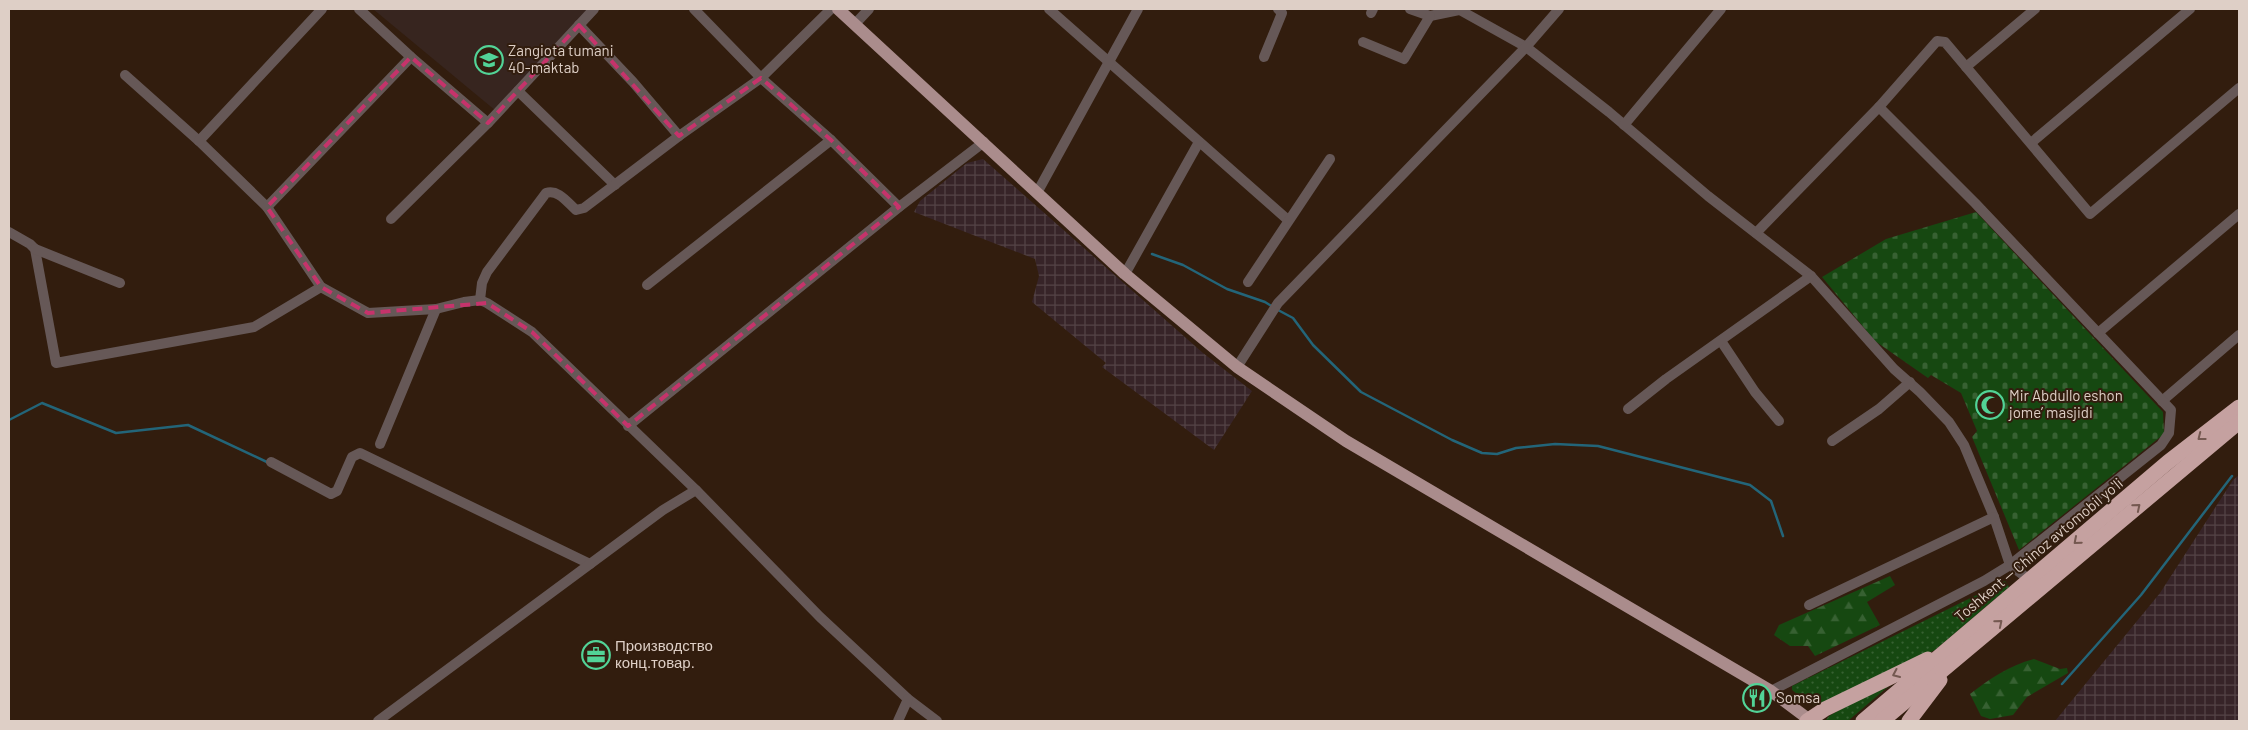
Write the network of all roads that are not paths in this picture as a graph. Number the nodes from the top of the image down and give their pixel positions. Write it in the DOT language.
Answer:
graph roads {
  1 [pos="322,9"];
  2 [pos="359,9"];
  3 [pos="594,9"];
  4 [pos="694,9"];
  5 [pos="831,9"];
  6 [pos="838,9"];
  7 [pos="869,9"];
  8 [pos="1049,9"];
  9 [pos="1138,9"];
  10 [pos="1278,9"];
  11 [pos="1410,9"];
  12 [pos="1559,9"];
  13 [pos="1721,9"];
  14 [pos="2035,9"];
  15 [pos="2190,9"];
  16 [pos="1459,10"];
  17 [pos="1430,16"];
  18 [pos="855,24"];
  19 [pos="579,25"];
  20 [pos="1364,42"];
  21 [pos="1526,47"];
  22 [pos="1264,57"];
  23 [pos="411,58"];
  24 [pos="1108,61"];
  25 [pos="1966,67"];
  26 [pos="125,75"];
  27 [pos="761,78"];
  28 [pos="2239,88"];
  29 [pos="518,91"];
  30 [pos="1879,107"];
  31 [pos="488,123"];
  32 [pos="1624,124"];
  33 [pos="679,136"];
  34 [pos="831,140"];
  35 [pos="199,141"];
  36 [pos="984,142"];
  37 [pos="1199,142"];
  38 [pos="2031,143"];
  39 [pos="1330,159"];
  40 [pos="615,185"];
  41 [pos="1038,191"];
  42 [pos="267,207"];
  43 [pos="899,207"];
  44 [pos="2239,214"];
  45 [pos="392,219"];
  46 [pos="1288,220"];
  47 [pos="9,232"];
  48 [pos="1756,233"];
  49 [pos="35,249"];
  50 [pos="1126,274"];
  51 [pos="1811,276"];
  52 [pos="1248,282"];
  53 [pos="120,283"];
  54 [pos="647,285"];
  55 [pos="321,287"];
  56 [pos="480,300"];
  57 [pos="436,309"];
  58 [pos="2098,333"];
  59 [pos="2239,335"];
  60 [pos="1721,341"];
  61 [pos="1237,367"];
  62 [pos="1910,382"];
  63 [pos="2162,401"];
  64 [pos="2239,407"];
  65 [pos="1628,410"];
  66 [pos="1778,421"];
  67 [pos="2239,422"];
  68 [pos="628,426"];
  69 [pos="1832,441"];
  70 [pos="380,444"];
  71 [pos="2162,446"];
  72 [pos="270,462"];
  73 [pos="2168,462"];
  74 [pos="696,490"];
  75 [pos="1994,517"];
  76 [pos="590,564"];
  77 [pos="2010,565"];
  78 [pos="2031,581"];
  79 [pos="1809,605"];
  80 [pos="1958,649"];
  81 [pos="1771,691"];
  82 [pos="908,699"];
  83 [pos="1809,720"];
  84 [pos="378,721"];
  85 [pos="898,721"];
  86 [pos="937,721"];
  87 [pos="1863,721"];
  88 [pos="1882,721"];
  89 [pos="1908,721"];
  1 -- 35 [label="street"];
  2 -- 23 [label="street"];
  3 -- 19 [label="street"];
  4 -- 27 [label="street"];
  5 -- 27 [label="street"];
  6 -- 18 [label="main road"];
  7 -- 18 [label="street"];
  8 -- 24 [label="street"];
  9 -- 24 [label="street"];
  10 -- 22 [label="street"];
  11 -- 17 [label="street"];
  12 -- 21 [label="street"];
  13 -- 32 [label="street"];
  14 -- 25 [label="street"];
  15 -- 38 [label="street"];
  16 -- 17 [label="street"];
  16 -- 21 [label="street"];
  17 -- 20 [label="street"];
  18 -- 36 [label="main road"];
  19 -- 29 [label="street"];
  19 -- 33 [label="street"];
  21 -- 32 [label="street"];
  21 -- 61 [label="street"];
  23 -- 31 [label="street"];
  23 -- 42 [label="street"];
  24 -- 37 [label="street"];
  24 -- 41 [label="street"];
  25 -- 30 [label="street"];
  25 -- 38 [label="street"];
  26 -- 35 [label="street"];
  27 -- 33 [label="street"];
  27 -- 34 [label="street"];
  28 -- 38 [label="street"];
  29 -- 31 [label="street"];
  29 -- 40 [label="street"];
  30 -- 48 [label="street"];
  30 -- 58 [label="street"];
  31 -- 45 [label="street"];
  32 -- 48 [label="street"];
  33 -- 40 [label="street"];
  34 -- 43 [label="street"];
  34 -- 54 [label="street"];
  35 -- 42 [label="street"];
  36 -- 41 [label="main road"];
  36 -- 43 [label="street"];
  37 -- 46 [label="street"];
  37 -- 50 [label="street"];
  39 -- 46 [label="street"];
  40 -- 56 [label="street"];
  41 -- 50 [label="main road"];
  42 -- 55 [label="street"];
  43 -- 68 [label="street"];
  44 -- 58 [label="street"];
  46 -- 52 [label="street"];
  47 -- 49 [label="street"];
  48 -- 51 [label="street"];
  49 -- 53 [label="street"];
  49 -- 55 [label="street"];
  50 -- 61 [label="main road"];
  51 -- 60 [label="street"];
  51 -- 62 [label="street"];
  55 -- 57 [label="street"];
  56 -- 57 [label="street"];
  56 -- 68 [label="street"];
  57 -- 70 [label="street"];
  58 -- 63 [label="street"];
  59 -- 63 [label="street"];
  60 -- 65 [label="street"];
  60 -- 66 [label="street"];
  61 -- 81 [label="main road"];
  62 -- 69 [label="street"];
  62 -- 75 [label="street"];
  63 -- 71 [label="street"];
  64 -- 73 [label="highway, Toshkent — Chinoz avtomobil yoʻli, one-way"];
  80 -- 67 [label="highway, Toshkent — Chinoz avtomobil yoʻli, one-way"];
  68 -- 74 [label="street"];
  71 -- 73 [label="street"];
  71 -- 77 [label="street"];
  72 -- 76 [label="street"];
  73 -- 78 [label="highway, Toshkent — Chinoz avtomobil yoʻli, one-way"];
  74 -- 76 [label="street"];
  74 -- 82 [label="street"];
  75 -- 77 [label="street"];
  75 -- 79 [label="street"];
  76 -- 84 [label="street"];
  77 -- 78 [label="street"];
  77 -- 81 [label="street"];
  78 -- 80 [label="highway, Toshkent — Chinoz avtomobil yoʻli"];
  80 -- 83 [label="highway, one-way"];
  80 -- 87 [label="highway, Toshkent — Chinoz avtomobil yoʻli"];
  80 -- 88 [label="highway, Toshkent — Chinoz avtomobil yoʻli"];
  80 -- 89 [label="highway"];
  81 -- 83 [label="main road"];
  82 -- 85 [label="street"];
  82 -- 86 [label="street"];
}
